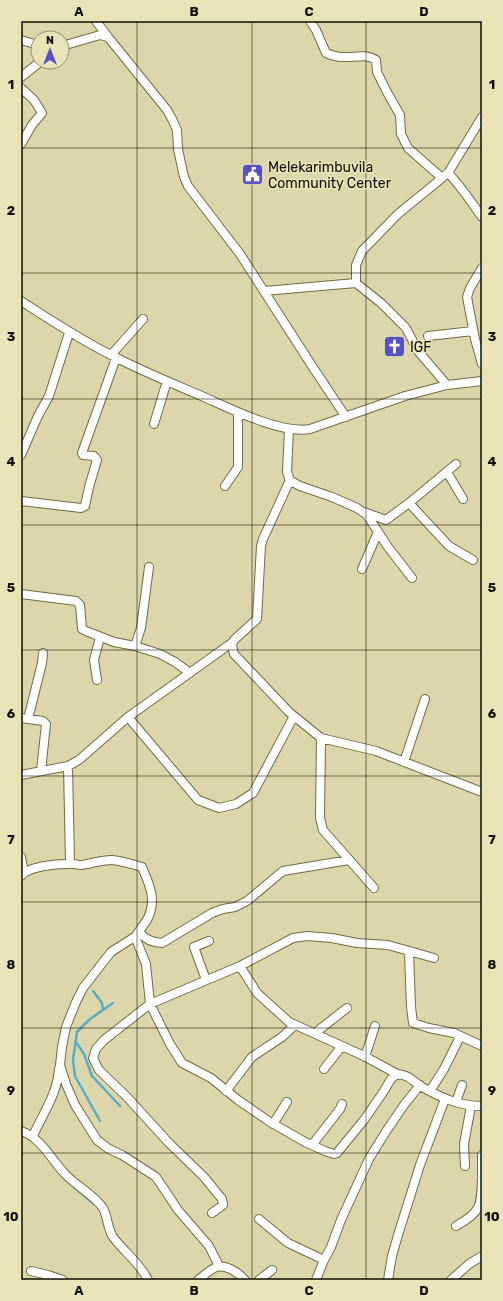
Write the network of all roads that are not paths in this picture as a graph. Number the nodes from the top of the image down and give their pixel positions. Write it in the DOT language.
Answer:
graph roads {
  1 [pos="96,21"];
  2 [pos="310,21"];
  3 [pos="108,37"];
  4 [pos="70,44"];
  5 [pos="30,70"];
  6 [pos="21,77"];
  7 [pos="21,88"];
  8 [pos="482,117"];
  9 [pos="21,144"];
  10 [pos="445,175"];
  11 [pos="482,217"];
  12 [pos="482,268"];
  13 [pos="356,283"];
  14 [pos="264,291"];
  15 [pos="21,301"];
  16 [pos="143,319"];
  17 [pos="473,331"];
  18 [pos="69,333"];
  19 [pos="428,336"];
  20 [pos="113,356"];
  21 [pos="482,364"];
  22 [pos="167,381"];
  23 [pos="482,381"];
  24 [pos="447,385"];
  25 [pos="238,413"];
  26 [pos="346,417"];
  27 [pos="154,424"];
  28 [pos="289,429"];
  29 [pos="21,455"];
  30 [pos="456,464"];
  31 [pos="447,472"];
  32 [pos="289,480"];
  33 [pos="225,486"];
  34 [pos="463,499"];
  35 [pos="21,501"];
  36 [pos="409,503"];
  37 [pos="360,510"];
  38 [pos="378,532"];
  39 [pos="473,560"];
  40 [pos="149,567"];
  41 [pos="362,569"];
  42 [pos="412,578"];
  43 [pos="21,594"];
  44 [pos="100,637"];
  45 [pos="232,642"];
  46 [pos="135,646"];
  47 [pos="43,653"];
  48 [pos="190,673"];
  49 [pos="97,680"];
  50 [pos="424,699"];
  51 [pos="294,716"];
  52 [pos="128,717"];
  53 [pos="24,719"];
  54 [pos="321,738"];
  55 [pos="404,762"];
  56 [pos="68,766"];
  57 [pos="41,771"];
  58 [pos="21,774"];
  59 [pos="482,792"];
  60 [pos="21,857"];
  61 [pos="349,860"];
  62 [pos="70,863"];
  63 [pos="22,874"];
  64 [pos="374,888"];
  65 [pos="137,934"];
  66 [pos="209,941"];
  67 [pos="409,951"];
  68 [pos="434,958"];
  69 [pos="240,966"];
  70 [pos="206,980"];
  71 [pos="150,1004"];
  72 [pos="347,1008"];
  73 [pos="295,1025"];
  74 [pos="375,1026"];
  75 [pos="315,1033"];
  76 [pos="460,1036"];
  77 [pos="342,1046"];
  78 [pos="482,1046"];
  79 [pos="365,1057"];
  80 [pos="60,1065"];
  81 [pos="324,1069"];
  82 [pos="400,1075"];
  83 [pos="420,1085"];
  84 [pos="462,1085"];
  85 [pos="226,1091"];
  86 [pos="430,1091"];
  87 [pos="445,1099"];
  88 [pos="287,1102"];
  89 [pos="456,1102"];
  90 [pos="342,1104"];
  91 [pos="472,1106"];
  92 [pos="482,1106"];
  93 [pos="273,1124"];
  94 [pos="21,1131"];
  95 [pos="33,1136"];
  96 [pos="312,1145"];
  97 [pos="482,1155"];
  98 [pos="465,1166"];
  99 [pos="482,1175"];
  100 [pos="482,1179"];
  101 [pos="212,1213"];
  102 [pos="259,1219"];
  103 [pos="456,1226"];
  104 [pos="482,1256"];
  105 [pos="324,1260"];
  106 [pos="219,1266"];
  107 [pos="272,1270"];
  108 [pos="31,1271"];
  109 [pos="47,1278"];
  110 [pos="63,1280"];
  111 [pos="148,1280"];
  112 [pos="198,1280"];
  113 [pos="245,1280"];
  114 [pos="259,1280"];
  115 [pos="316,1280"];
  116 [pos="388,1280"];
  117 [pos="451,1280"];
  1 -- 3 [label="street"];
  2 -- 10 [label="street"];
  3 -- 4 [label="street"];
  3 -- 14 [label="street"];
  5 -- 6 [label="street"];
  7 -- 9 [label="street"];
  8 -- 10 [label="street"];
  10 -- 11 [label="street"];
  10 -- 13 [label="street"];
  12 -- 17 [label="street"];
  13 -- 14 [label="street"];
  13 -- 24 [label="street"];
  14 -- 26 [label="street"];
  15 -- 18 [label="street"];
  16 -- 20 [label="street"];
  17 -- 19 [label="street"];
  17 -- 21 [label="street"];
  18 -- 20 [label="street"];
  18 -- 29 [label="street"];
  20 -- 22 [label="street"];
  20 -- 35 [label="street"];
  22 -- 25 [label="street"];
  22 -- 27 [label="street"];
  23 -- 24 [label="street"];
  24 -- 26 [label="street"];
  25 -- 28 [label="street"];
  25 -- 33 [label="street"];
  26 -- 28 [label="street"];
  28 -- 32 [label="street"];
  30 -- 31 [label="street"];
  31 -- 34 [label="street"];
  31 -- 36 [label="street"];
  32 -- 37 [label="street"];
  32 -- 45 [label="street"];
  36 -- 37 [label="street"];
  36 -- 39 [label="street"];
  37 -- 38 [label="street"];
  38 -- 41 [label="street"];
  38 -- 42 [label="street"];
  40 -- 46 [label="street"];
  43 -- 44 [label="street"];
  44 -- 46 [label="street"];
  44 -- 49 [label="street"];
  45 -- 48 [label="street"];
  45 -- 51 [label="street"];
  46 -- 48 [label="street"];
  47 -- 53 [label="street"];
  48 -- 52 [label="street"];
  50 -- 55 [label="street"];
  51 -- 52 [label="street"];
  51 -- 54 [label="street"];
  52 -- 56 [label="street"];
  53 -- 57 [label="street"];
  54 -- 55 [label="street"];
  54 -- 61 [label="street"];
  55 -- 59 [label="street"];
  56 -- 57 [label="street"];
  56 -- 62 [label="street"];
  57 -- 58 [label="street"];
  60 -- 63 [label="street"];
  61 -- 64 [label="street"];
  61 -- 65 [label="street"];
  62 -- 63 [label="street"];
  62 -- 65 [label="street"];
  65 -- 71 [label="street"];
  65 -- 80 [label="street"];
  66 -- 70 [label="street"];
  67 -- 68 [label="street"];
  67 -- 69 [label="street"];
  67 -- 76 [label="street"];
  69 -- 70 [label="street"];
  69 -- 73 [label="street"];
  70 -- 71 [label="street"];
  71 -- 85 [label="street"];
  71 -- 101 [label="street"];
  72 -- 75 [label="street"];
  73 -- 75 [label="street"];
  73 -- 85 [label="street"];
  74 -- 79 [label="street"];
  75 -- 77 [label="street"];
  76 -- 78 [label="street"];
  76 -- 86 [label="street"];
  77 -- 79 [label="street"];
  77 -- 81 [label="street"];
  79 -- 82 [label="street"];
  80 -- 95 [label="street"];
  80 -- 106 [label="street"];
  82 -- 83 [label="street"];
  82 -- 96 [label="street"];
  83 -- 86 [label="street"];
  83 -- 105 [label="street"];
  84 -- 89 [label="street"];
  85 -- 93 [label="street"];
  86 -- 87 [label="street"];
  87 -- 89 [label="street"];
  87 -- 116 [label="street"];
  88 -- 93 [label="street"];
  89 -- 91 [label="street"];
  90 -- 96 [label="street"];
  91 -- 92 [label="street"];
  91 -- 98 [label="street"];
  93 -- 96 [label="street"];
  94 -- 95 [label="street"];
  95 -- 111 [label="street"];
  97 -- 99 [label="street"];
  100 -- 103 [label="street"];
  102 -- 105 [label="street"];
  104 -- 117 [label="street"];
  105 -- 115 [label="street"];
  106 -- 112 [label="street"];
  106 -- 113 [label="street"];
  107 -- 114 [label="street"];
  108 -- 109 [label="street"];
  109 -- 110 [label="street"];
}
